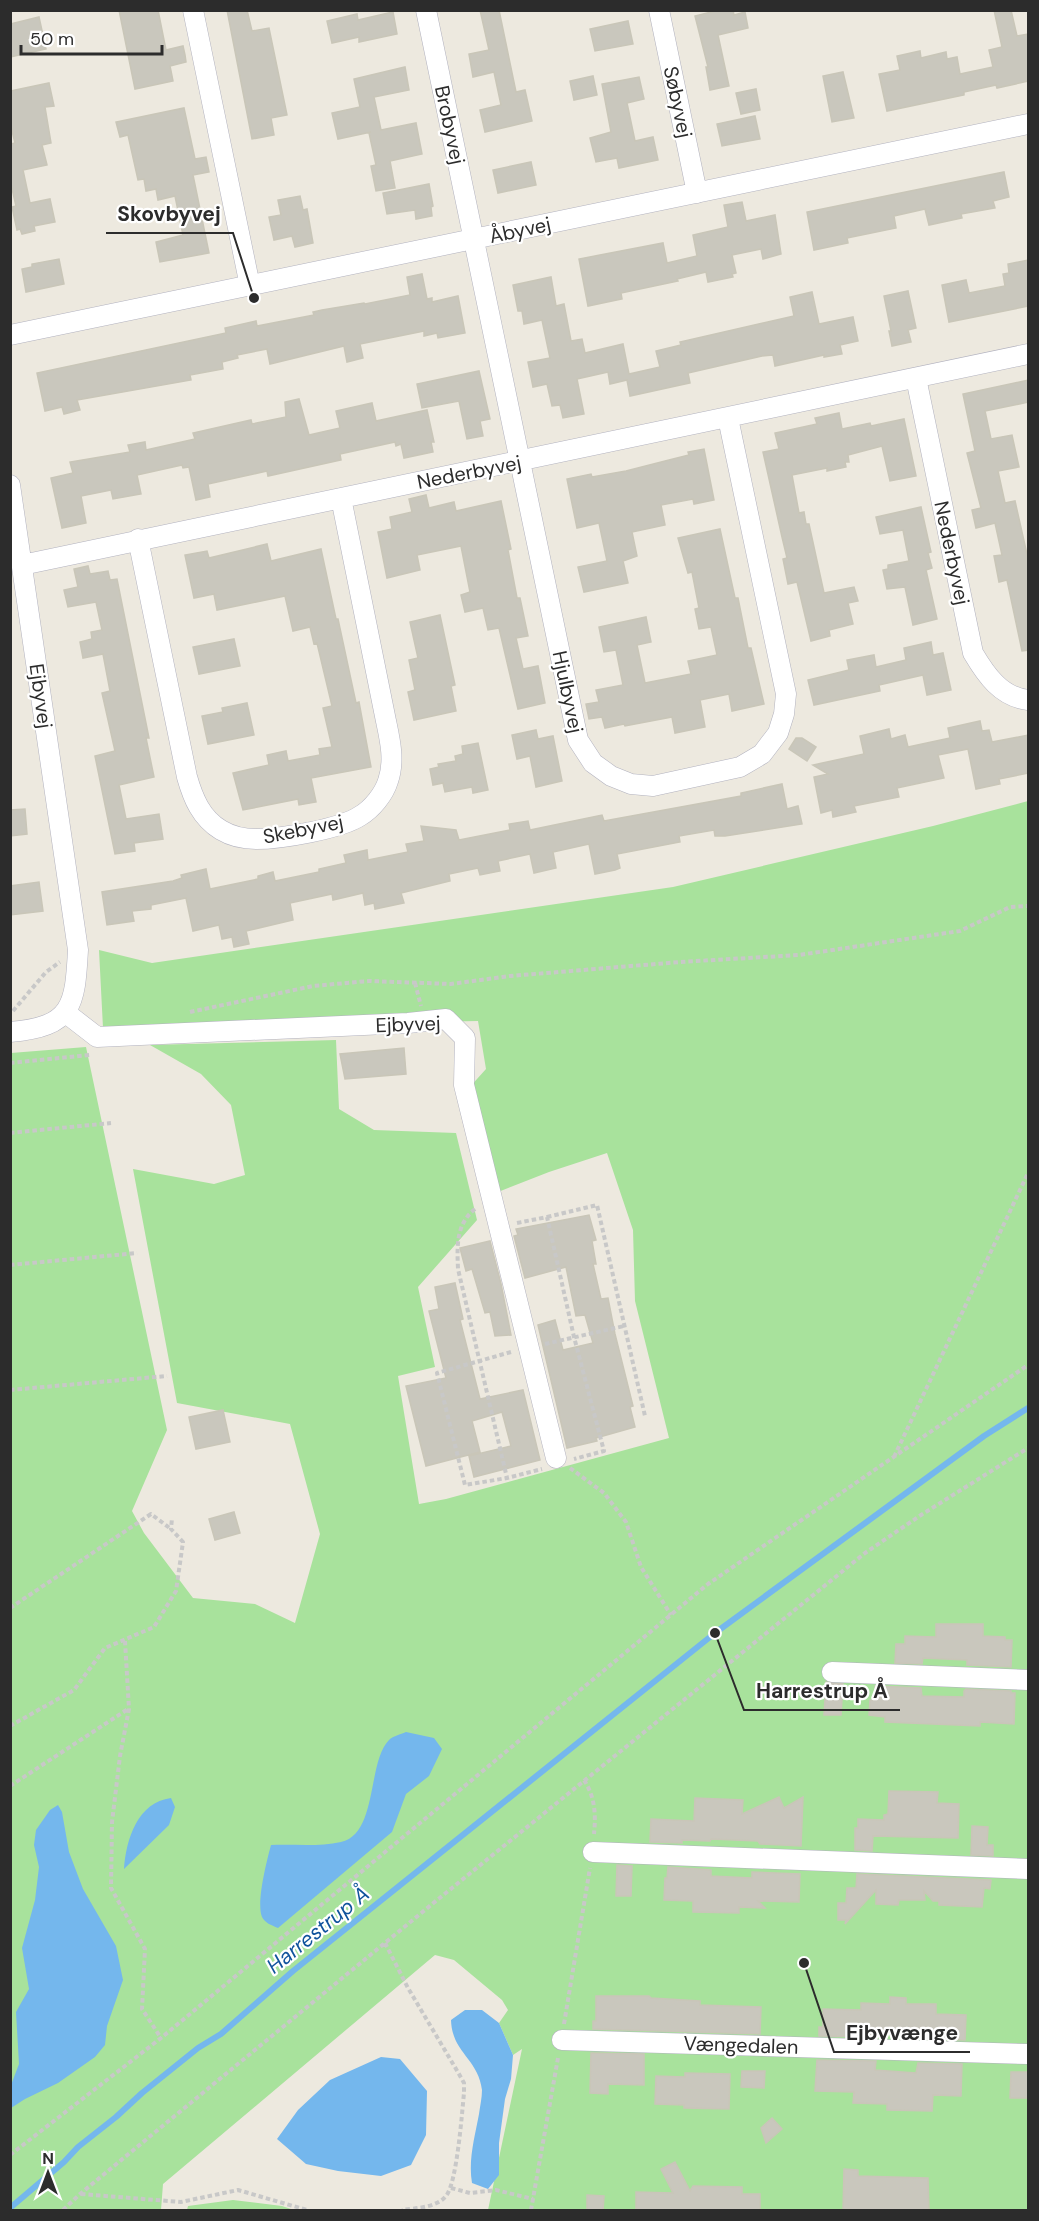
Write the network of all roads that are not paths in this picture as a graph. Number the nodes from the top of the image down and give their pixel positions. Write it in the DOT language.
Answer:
graph roads {
  1 [pos="193,10"];
  2 [pos="426,10"];
  3 [pos="659,10"];
  4 [pos="1029,124"];
  5 [pos="697,193"];
  6 [pos="475,240"];
  7 [pos="250,286"];
  8 [pos="10,335"];
  9 [pos="1029,354"];
  10 [pos="916,378"];
  11 [pos="728,418"];
  12 [pos="520,462"];
  13 [pos="10,485"];
  14 [pos="341,498"];
  15 [pos="138,539"];
  16 [pos="22,565"];
  17 [pos="1029,700"];
  18 [pos="66,1013"];
  19 [pos="10,1032"];
  20 [pos="559,1460"];
  21 [pos="832,1672"];
  22 [pos="1029,1680"];
  23 [pos="593,1852"];
  24 [pos="1029,1869"];
  25 [pos="562,2040"];
  26 [pos="1029,2054"];
  1 -- 7 [label="street"];
  2 -- 6 [label="street, Brobyvej"];
  3 -- 5 [label="street, Søbyvej"];
  4 -- 5 [label="street, Åbyvej"];
  5 -- 6 [label="street, Åbyvej"];
  6 -- 7 [label="street, Åbyvej"];
  6 -- 12 [label="street, Hjulbyvej"];
  7 -- 8 [label="street, Åbyvej"];
  9 -- 10 [label="street, Nederbyvej"];
  10 -- 11 [label="street, Nederbyvej"];
  10 -- 17 [label="street, Nederbyvej"];
  11 -- 12 [label="street, Nederbyvej"];
  11 -- 12 [label="street, Hjulbyvej"];
  12 -- 14 [label="street, Nederbyvej"];
  13 -- 16 [label="street, Ejbyvej"];
  14 -- 15 [label="street, Nederbyvej"];
  14 -- 15 [label="street, Skebyvej"];
  15 -- 16 [label="street, Nederbyvej"];
  16 -- 18 [label="street, Ejbyvej"];
  18 -- 19 [label="street"];
  18 -- 20 [label="street, Ejbyvej"];
  21 -- 22 [label="street"];
  23 -- 24 [label="street"];
  25 -- 26 [label="street, Vængedalen"];
}
